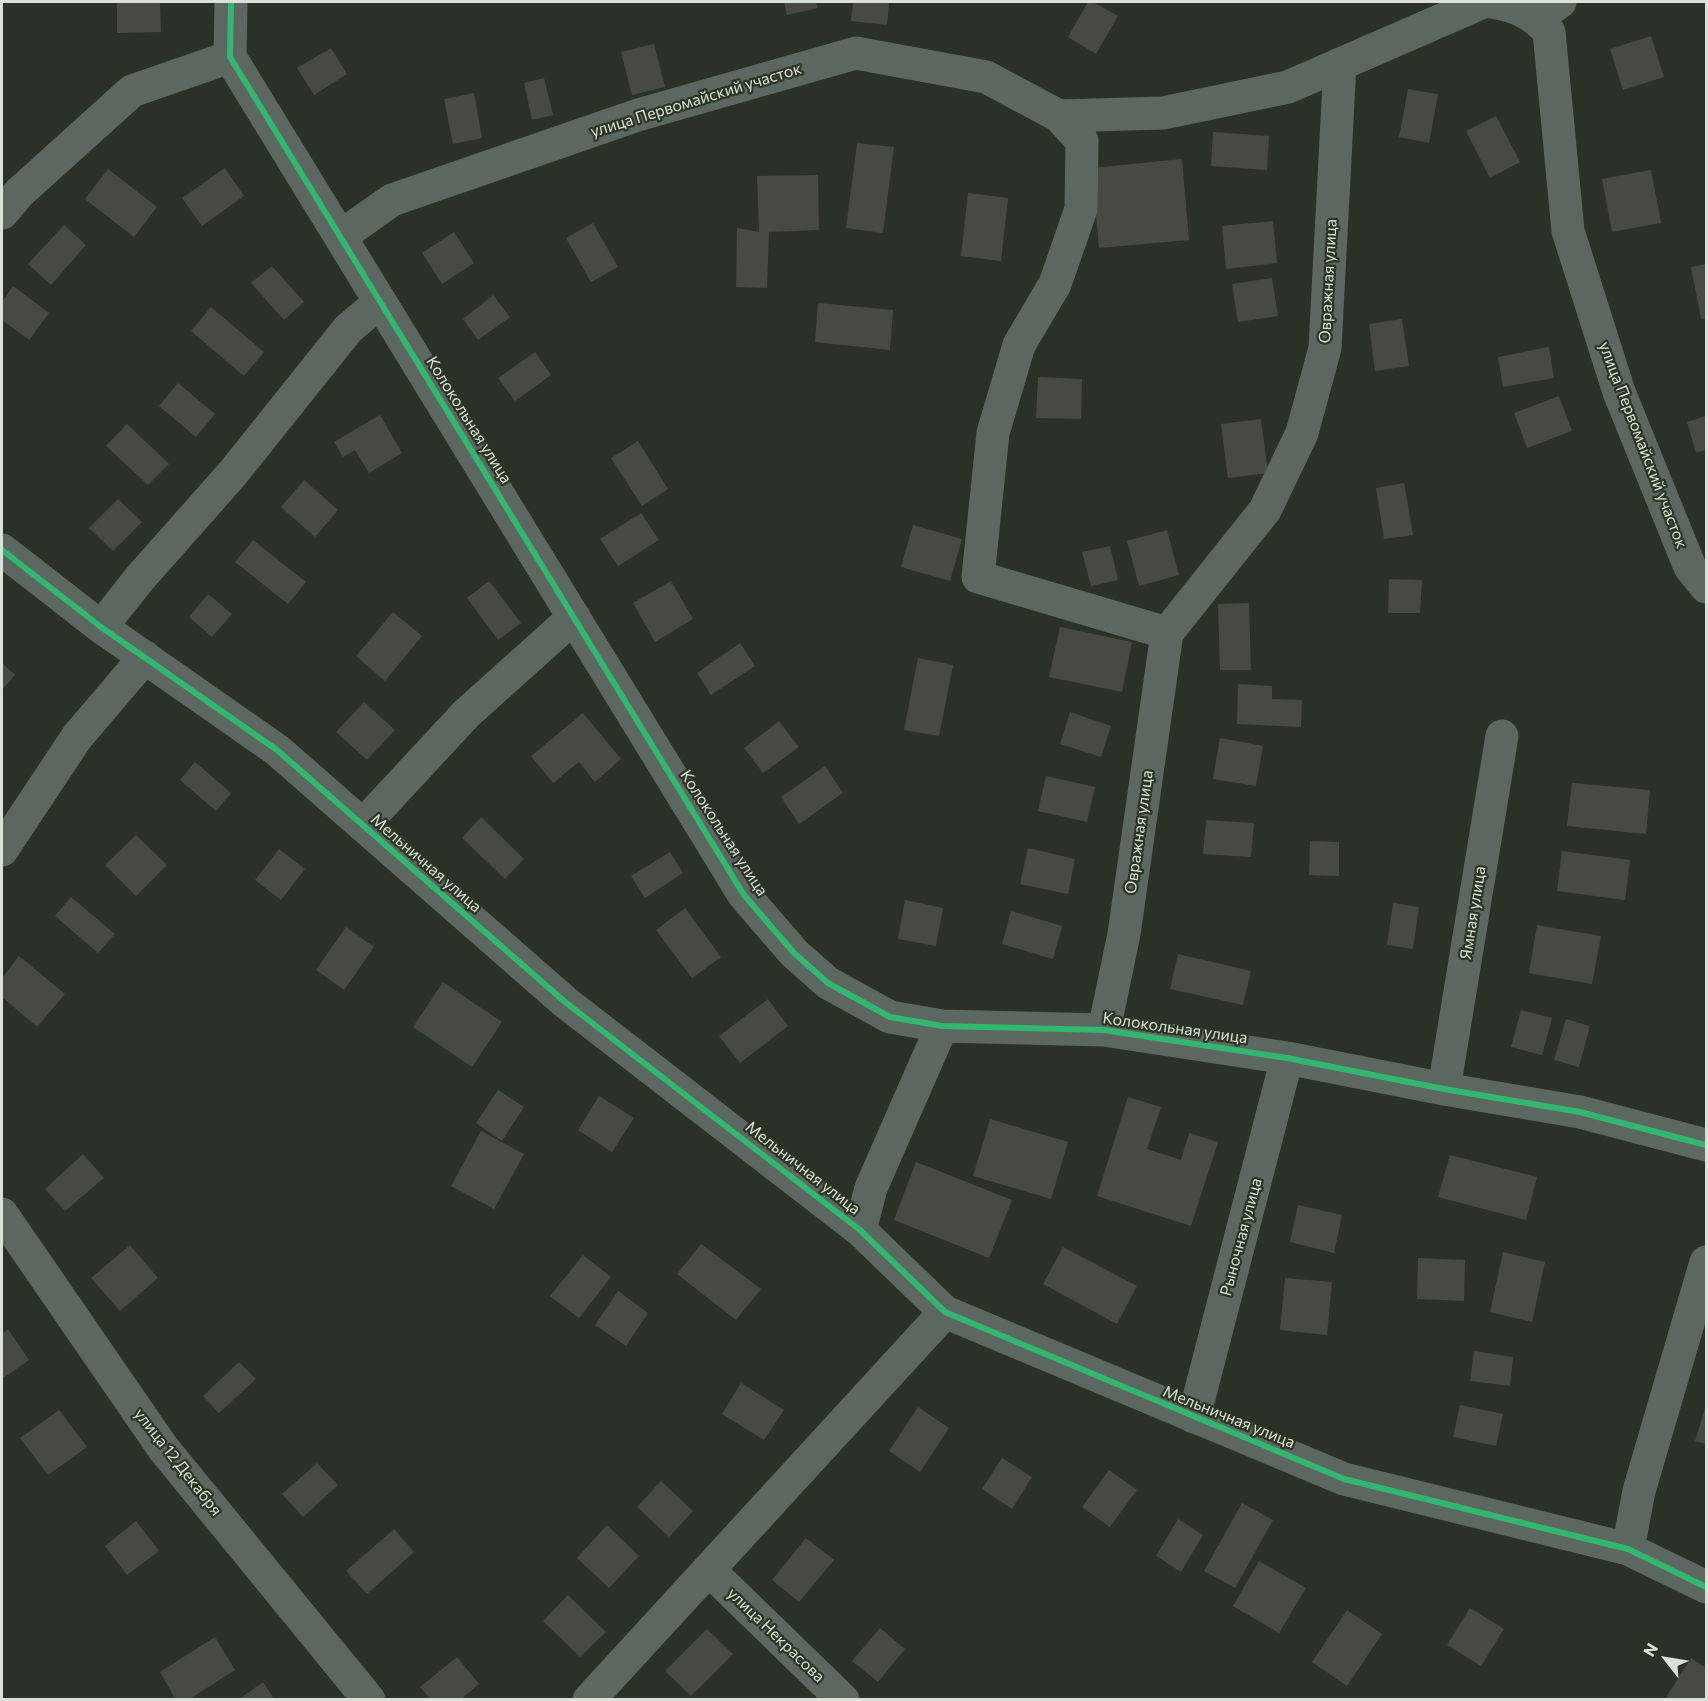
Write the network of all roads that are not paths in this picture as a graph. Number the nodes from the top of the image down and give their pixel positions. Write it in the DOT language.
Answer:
graph roads {
  1 [pos="231,2"];
  2 [pos="1484,2"];
  3 [pos="1491,2"];
  4 [pos="1549,10"];
  5 [pos="230,57"];
  6 [pos="1340,64"];
  7 [pos="1059,116"];
  8 [pos="2,213"];
  9 [pos="341,236"];
  10 [pos="380,302"];
  11 [pos="2,550"];
  12 [pos="1707,587"];
  13 [pos="574,617"];
  14 [pos="101,627"];
  15 [pos="1167,633"];
  16 [pos="145,657"];
  17 [pos="1502,736"];
  18 [pos="363,825"];
  19 [pos="2,850"];
  20 [pos="942,1026"];
  21 [pos="1104,1030"];
  22 [pos="1287,1058"];
  23 [pos="1444,1089"];
  24 [pos="1707,1145"];
  25 [pos="2,1214"];
  26 [pos="860,1230"];
  27 [pos="1707,1262"];
  28 [pos="945,1312"];
  29 [pos="1194,1417"];
  30 [pos="1628,1549"];
  31 [pos="709,1570"];
  32 [pos="1707,1587"];
  33 [pos="369,1700"];
  34 [pos="589,1700"];
  35 [pos="843,1700"];
  1 -- 5 [label="street"];
  2 -- 6 [label="street, улица Первомайский участок"];
  3 -- 4 [label="street, улица Первомайский участок"];
  4 -- 12 [label="street, улица Первомайский участок"];
  5 -- 8 [label="street"];
  5 -- 9 [label="street, Колокольная улица"];
  6 -- 7 [label="street, улица Первомайский участок"];
  6 -- 15 [label="street, Овражная улица"];
  7 -- 9 [label="street, улица Первомайский участок"];
  7 -- 15 [label="street, улица Первомайский участок"];
  9 -- 10 [label="street, Колокольная улица"];
  10 -- 13 [label="street, Колокольная улица"];
  10 -- 14 [label="street"];
  11 -- 14 [label="street, Мельничная улица"];
  13 -- 18 [label="street"];
  13 -- 20 [label="street, Колокольная улица"];
  14 -- 16 [label="street, Мельничная улица"];
  15 -- 21 [label="street, Овражная улица"];
  16 -- 18 [label="street, Мельничная улица"];
  16 -- 19 [label="street"];
  17 -- 23 [label="street, Ямная улица"];
  18 -- 26 [label="street, Мельничная улица"];
  20 -- 21 [label="street, Колокольная улица"];
  20 -- 26 [label="street"];
  21 -- 22 [label="street, Колокольная улица"];
  22 -- 23 [label="street, Колокольная улица"];
  22 -- 29 [label="street, Рыночная улица"];
  23 -- 24 [label="street, Колокольная улица"];
  25 -- 33 [label="street, улица 12 Декабря"];
  26 -- 28 [label="street, Мельничная улица"];
  27 -- 30 [label="street"];
  28 -- 29 [label="street, Мельничная улица"];
  28 -- 31 [label="street"];
  29 -- 30 [label="street, Мельничная улица"];
  30 -- 32 [label="street, Мельничная улица"];
  31 -- 34 [label="street"];
  31 -- 35 [label="street, улица Некрасова"];
}
